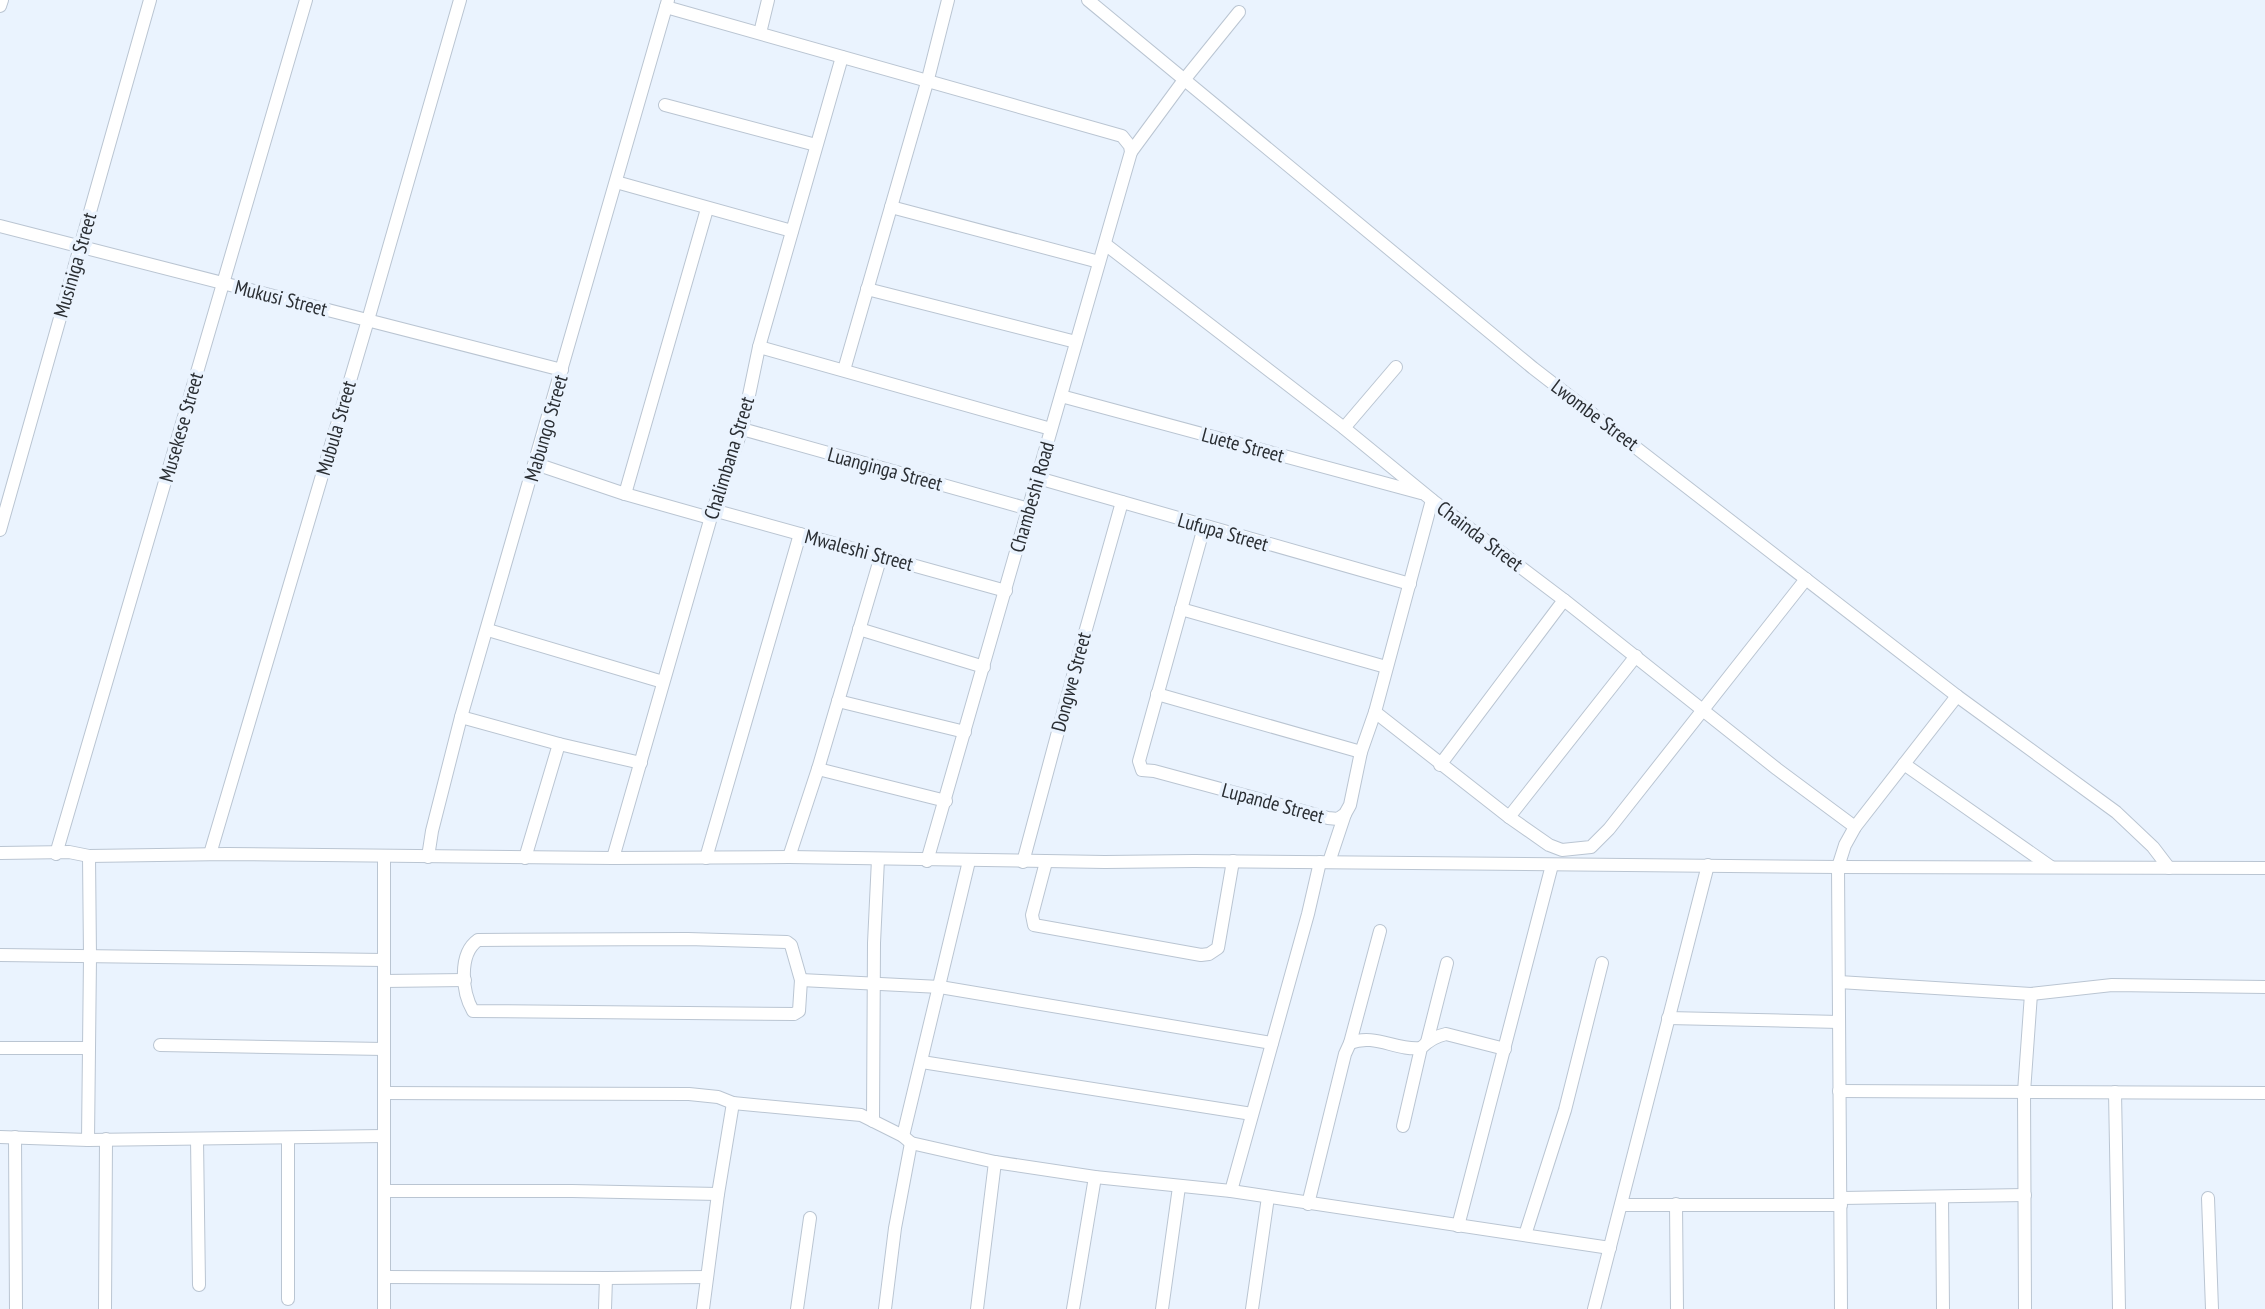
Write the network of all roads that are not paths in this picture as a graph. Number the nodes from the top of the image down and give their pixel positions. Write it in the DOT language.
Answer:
graph roads {
  1 [pos="2,0"];
  2 [pos="150,0"];
  3 [pos="306,0"];
  4 [pos="460,0"];
  5 [pos="768,0"];
  6 [pos="948,0"];
  7 [pos="1088,0"];
  8 [pos="667,4"];
  9 [pos="0,6"];
  10 [pos="1239,12"];
  11 [pos="760,33"];
  12 [pos="842,57"];
  13 [pos="928,79"];
  14 [pos="1184,80"];
  15 [pos="665,105"];
  16 [pos="816,145"];
  17 [pos="1131,152"];
  18 [pos="616,182"];
  19 [pos="891,207"];
  20 [pos="707,209"];
  21 [pos="0,226"];
  22 [pos="792,231"];
  23 [pos="1105,244"];
  24 [pos="80,247"];
  25 [pos="1099,262"];
  26 [pos="224,284"];
  27 [pos="867,289"];
  28 [pos="368,320"];
  29 [pos="1076,342"];
  30 [pos="759,347"];
  31 [pos="1396,367"];
  32 [pos="562,370"];
  33 [pos="844,370"];
  34 [pos="1061,396"];
  35 [pos="1344,428"];
  36 [pos="742,429"];
  37 [pos="1051,429"];
  38 [pos="536,464"];
  39 [pos="1038,478"];
  40 [pos="625,494"];
  41 [pos="1429,497"];
  42 [pos="1122,502"];
  43 [pos="1029,509"];
  44 [pos="711,514"];
  45 [pos="1204,527"];
  46 [pos="0,530"];
  47 [pos="800,534"];
  48 [pos="881,556"];
  49 [pos="1806,579"];
  50 [pos="1410,584"];
  51 [pos="1006,591"];
  52 [pos="1564,600"];
  53 [pos="1181,609"];
  54 [pos="859,629"];
  55 [pos="488,630"];
  56 [pos="1636,656"];
  57 [pos="984,667"];
  58 [pos="1386,667"];
  59 [pos="663,682"];
  60 [pos="1157,694"];
  61 [pos="1957,696"];
  62 [pos="838,701"];
  63 [pos="1703,708"];
  64 [pos="1375,712"];
  65 [pos="461,717"];
  66 [pos="965,732"];
  67 [pos="559,744"];
  68 [pos="1361,752"];
  69 [pos="641,763"];
  70 [pos="1904,764"];
  71 [pos="1440,765"];
  72 [pos="818,769"];
  73 [pos="946,801"];
  74 [pos="1345,814"];
  75 [pos="1509,817"];
  76 [pos="1855,827"];
  77 [pos="1567,850"];
  78 [pos="0,853"];
  79 [pos="56,854"];
  80 [pos="210,854"];
  81 [pos="89,856"];
  82 [pos="384,856"];
  83 [pos="428,857"];
  84 [pos="789,857"];
  85 [pos="525,858"];
  86 [pos="613,858"];
  87 [pos="706,858"];
  88 [pos="878,859"];
  89 [pos="927,861"];
  90 [pos="969,861"];
  91 [pos="1233,861"];
  92 [pos="1023,862"];
  93 [pos="1046,862"];
  94 [pos="1324,862"];
  95 [pos="1556,865"];
  96 [pos="1708,865"];
  97 [pos="1838,867"];
  98 [pos="2051,867"];
  99 [pos="2169,868"];
  100 [pos="2265,868"];
  101 [pos="1380,931"];
  102 [pos="0,955"];
  103 [pos="90,957"];
  104 [pos="384,960"];
  105 [pos="1447,963"];
  106 [pos="1602,963"];
  107 [pos="465,980"];
  108 [pos="801,980"];
  109 [pos="384,981"];
  110 [pos="1839,982"];
  111 [pos="874,983"];
  112 [pos="940,987"];
  113 [pos="2265,987"];
  114 [pos="2031,994"];
  115 [pos="1668,1018"];
  116 [pos="1839,1022"];
  117 [pos="1272,1043"];
  118 [pos="1350,1043"];
  119 [pos="160,1045"];
  120 [pos="1424,1045"];
  121 [pos="0,1048"];
  122 [pos="89,1048"];
  123 [pos="384,1049"];
  124 [pos="1505,1049"];
  125 [pos="922,1062"];
  126 [pos="1839,1091"];
  127 [pos="2024,1092"];
  128 [pos="2115,1092"];
  129 [pos="385,1093"];
  130 [pos="2265,1093"];
  131 [pos="733,1103"];
  132 [pos="1252,1114"];
  133 [pos="873,1121"];
  134 [pos="1403,1126"];
  135 [pos="384,1136"];
  136 [pos="0,1137"];
  137 [pos="15,1137"];
  138 [pos="288,1138"];
  139 [pos="106,1139"];
  140 [pos="197,1139"];
  141 [pos="88,1140"];
  142 [pos="907,1140"];
  143 [pos="995,1162"];
  144 [pos="1095,1177"];
  145 [pos="1179,1187"];
  146 [pos="386,1191"];
  147 [pos="1231,1191"];
  148 [pos="718,1194"];
  149 [pos="2025,1195"];
  150 [pos="1268,1197"];
  151 [pos="1942,1197"];
  152 [pos="2208,1198"];
  153 [pos="1841,1202"];
  154 [pos="1308,1204"];
  155 [pos="1676,1204"];
  156 [pos="1621,1205"];
  157 [pos="810,1218"];
  158 [pos="1458,1226"];
  159 [pos="1525,1235"];
  160 [pos="1610,1248"];
  161 [pos="384,1277"];
  162 [pos="707,1277"];
  163 [pos="606,1278"];
  164 [pos="199,1285"];
  165 [pos="288,1299"];
  166 [pos="16,1309"];
  167 [pos="105,1309"];
  168 [pos="384,1309"];
  169 [pos="605,1309"];
  170 [pos="703,1309"];
  171 [pos="797,1309"];
  172 [pos="885,1309"];
  173 [pos="977,1309"];
  174 [pos="1073,1309"];
  175 [pos="1162,1309"];
  176 [pos="1252,1309"];
  177 [pos="1594,1309"];
  178 [pos="1677,1309"];
  179 [pos="1841,1309"];
  180 [pos="1943,1309"];
  181 [pos="2025,1309"];
  182 [pos="2119,1309"];
  183 [pos="2212,1309"];
  1 -- 9 [label="street"];
  2 -- 24 [label="street, Musiniga Street"];
  3 -- 26 [label="street, Musekese Street"];
  4 -- 28 [label="street, Mubula Street"];
  5 -- 11 [label="street"];
  6 -- 13 [label="street"];
  7 -- 14 [label="street, Lwombe Street"];
  8 -- 11 [label="street"];
  8 -- 18 [label="street, Mabungo Street"];
  10 -- 14 [label="street"];
  11 -- 12 [label="street"];
  12 -- 13 [label="street"];
  12 -- 16 [label="street, Chalimbana Street"];
  13 -- 17 [label="street"];
  13 -- 19 [label="street"];
  14 -- 17 [label="street"];
  14 -- 49 [label="street, Lwombe Street"];
  15 -- 16 [label="street"];
  16 -- 22 [label="street, Chalimbana Street"];
  17 -- 23 [label="street, Chambeshi Road"];
  18 -- 20 [label="street"];
  18 -- 32 [label="street, Mabungo Street"];
  19 -- 25 [label="street"];
  19 -- 27 [label="street"];
  20 -- 22 [label="street"];
  20 -- 40 [label="street"];
  21 -- 24 [label="street, Mukusi Street"];
  22 -- 30 [label="street, Chalimbana Street"];
  23 -- 25 [label="street, Chambeshi Road"];
  23 -- 35 [label="street, Chainda Street"];
  24 -- 26 [label="street, Mukusi Street"];
  24 -- 46 [label="street, Musiniga Street"];
  25 -- 29 [label="street, Chambeshi Road"];
  26 -- 28 [label="street, Mukusi Street"];
  26 -- 79 [label="street, Musekese Street"];
  27 -- 29 [label="street"];
  27 -- 33 [label="street"];
  28 -- 32 [label="street, Mukusi Street"];
  28 -- 80 [label="street, Mubula Street"];
  29 -- 34 [label="street, Chambeshi Road"];
  30 -- 33 [label="street"];
  30 -- 36 [label="street, Chalimbana Street"];
  31 -- 35 [label="street"];
  32 -- 38 [label="street, Mabungo Street"];
  33 -- 37 [label="street"];
  34 -- 37 [label="street, Chambeshi Road"];
  34 -- 41 [label="street, Luete Street"];
  35 -- 41 [label="street, Chainda Street"];
  36 -- 43 [label="street, Luanginga Street"];
  36 -- 44 [label="street, Chalimbana Street"];
  37 -- 39 [label="street, Chambeshi Road"];
  38 -- 40 [label="street, Mwaleshi Street"];
  38 -- 55 [label="street, Mabungo Street"];
  39 -- 42 [label="street, Lufupa Street"];
  39 -- 43 [label="street, Chambeshi Road"];
  40 -- 44 [label="street, Mwaleshi Street"];
  41 -- 50 [label="street, Lupande Street"];
  41 -- 52 [label="street, Chainda Street"];
  42 -- 45 [label="street, Lufupa Street"];
  42 -- 92 [label="street, Dongwe Street"];
  43 -- 51 [label="street, Chambeshi Road"];
  44 -- 47 [label="street, Mwaleshi Street"];
  44 -- 59 [label="street, Chalimbana Street"];
  45 -- 50 [label="street, Lufupa Street"];
  45 -- 53 [label="street"];
  47 -- 48 [label="street, Mwaleshi Street"];
  47 -- 87 [label="street"];
  48 -- 51 [label="street, Mwaleshi Street"];
  48 -- 54 [label="street"];
  49 -- 61 [label="street, Lwombe Street"];
  49 -- 63 [label="street"];
  50 -- 58 [label="street, Lupande Street"];
  51 -- 57 [label="street, Chambeshi Road"];
  52 -- 56 [label="street, Chainda Street"];
  52 -- 71 [label="street"];
  53 -- 58 [label="street"];
  53 -- 60 [label="street"];
  54 -- 57 [label="street"];
  54 -- 62 [label="street"];
  55 -- 59 [label="street"];
  55 -- 65 [label="street, Mabungo Street"];
  56 -- 63 [label="street, Chainda Street"];
  56 -- 75 [label="street"];
  57 -- 66 [label="street, Chambeshi Road"];
  58 -- 64 [label="street, Lupande Street"];
  59 -- 69 [label="street, Chalimbana Street"];
  60 -- 68 [label="street"];
  60 -- 74 [label="street, Lupande Street"];
  61 -- 70 [label="street"];
  61 -- 99 [label="street, Lwombe Street"];
  62 -- 66 [label="street"];
  62 -- 72 [label="street"];
  63 -- 76 [label="street, Chainda Street"];
  63 -- 77 [label="street"];
  64 -- 68 [label="street, Lupande Street"];
  64 -- 71 [label="street"];
  65 -- 67 [label="street"];
  65 -- 83 [label="street, Mabungo Street"];
  66 -- 73 [label="street, Chambeshi Road"];
  67 -- 69 [label="street"];
  67 -- 85 [label="street"];
  68 -- 74 [label="street, Lupande Street"];
  69 -- 86 [label="street, Chalimbana Street"];
  70 -- 76 [label="street"];
  70 -- 98 [label="street"];
  71 -- 75 [label="street"];
  72 -- 73 [label="street"];
  72 -- 84 [label="street"];
  73 -- 89 [label="street, Chambeshi Road"];
  74 -- 94 [label="street"];
  75 -- 77 [label="street"];
  76 -- 97 [label="street"];
  77 -- 95 [label="street"];
  78 -- 79 [label="street"];
  79 -- 81 [label="street"];
  80 -- 81 [label="street"];
  80 -- 82 [label="street"];
  81 -- 103 [label="street"];
  82 -- 83 [label="street"];
  82 -- 104 [label="street"];
  83 -- 85 [label="street"];
  84 -- 87 [label="street"];
  84 -- 88 [label="street"];
  85 -- 86 [label="street"];
  86 -- 87 [label="street"];
  88 -- 89 [label="street"];
  88 -- 111 [label="street"];
  89 -- 90 [label="street"];
  90 -- 92 [label="street"];
  90 -- 112 [label="street"];
  91 -- 93 [label="street"];
  91 -- 93 [label="street"];
  91 -- 94 [label="street"];
  92 -- 93 [label="street"];
  94 -- 95 [label="street"];
  94 -- 117 [label="street"];
  95 -- 96 [label="street"];
  95 -- 124 [label="street"];
  96 -- 97 [label="street"];
  96 -- 115 [label="street"];
  97 -- 98 [label="street"];
  97 -- 110 [label="street"];
  98 -- 99 [label="street"];
  99 -- 100 [label="street"];
  101 -- 118 [label="street"];
  102 -- 103 [label="street"];
  103 -- 104 [label="street"];
  103 -- 122 [label="street"];
  104 -- 109 [label="street"];
  105 -- 120 [label="street"];
  106 -- 159 [label="street"];
  107 -- 108 [label="street"];
  107 -- 108 [label="street"];
  107 -- 109 [label="street"];
  108 -- 111 [label="street"];
  109 -- 123 [label="street"];
  110 -- 114 [label="street"];
  110 -- 116 [label="street"];
  111 -- 112 [label="street"];
  111 -- 133 [label="street"];
  112 -- 117 [label="street"];
  112 -- 125 [label="street"];
  113 -- 114 [label="street"];
  114 -- 127 [label="street"];
  115 -- 116 [label="street"];
  115 -- 156 [label="street"];
  116 -- 126 [label="street"];
  117 -- 132 [label="street"];
  118 -- 120 [label="street"];
  118 -- 154 [label="street"];
  119 -- 123 [label="street"];
  120 -- 124 [label="street"];
  120 -- 134 [label="street"];
  121 -- 122 [label="street"];
  122 -- 141 [label="street"];
  123 -- 129 [label="street"];
  124 -- 158 [label="street"];
  125 -- 132 [label="street"];
  125 -- 142 [label="street"];
  126 -- 127 [label="street"];
  126 -- 153 [label="street"];
  127 -- 128 [label="street"];
  127 -- 149 [label="street"];
  128 -- 130 [label="street"];
  128 -- 182 [label="street"];
  129 -- 131 [label="street"];
  129 -- 135 [label="street"];
  131 -- 133 [label="street"];
  131 -- 148 [label="street"];
  132 -- 147 [label="street"];
  133 -- 142 [label="street"];
  135 -- 138 [label="street"];
  135 -- 146 [label="street"];
  136 -- 137 [label="street"];
  137 -- 141 [label="street"];
  137 -- 166 [label="street"];
  138 -- 140 [label="street"];
  138 -- 165 [label="street"];
  139 -- 140 [label="street"];
  139 -- 141 [label="street"];
  139 -- 167 [label="street"];
  140 -- 164 [label="street"];
  142 -- 143 [label="street"];
  142 -- 172 [label="street"];
  143 -- 144 [label="street"];
  143 -- 173 [label="street"];
  144 -- 145 [label="street"];
  144 -- 174 [label="street"];
  145 -- 147 [label="street"];
  145 -- 175 [label="street"];
  146 -- 148 [label="street"];
  146 -- 161 [label="street"];
  147 -- 150 [label="street"];
  148 -- 162 [label="street"];
  149 -- 151 [label="street"];
  149 -- 181 [label="street"];
  150 -- 154 [label="street"];
  150 -- 176 [label="street"];
  151 -- 153 [label="street"];
  151 -- 180 [label="street"];
  152 -- 183 [label="street"];
  153 -- 155 [label="street"];
  153 -- 179 [label="street"];
  154 -- 158 [label="street"];
  155 -- 156 [label="street"];
  155 -- 178 [label="street"];
  156 -- 160 [label="street"];
  157 -- 171 [label="street"];
  158 -- 159 [label="street"];
  159 -- 160 [label="street"];
  160 -- 177 [label="street"];
  161 -- 163 [label="street"];
  161 -- 168 [label="street"];
  162 -- 163 [label="street"];
  162 -- 170 [label="street"];
  163 -- 169 [label="street"];
}
